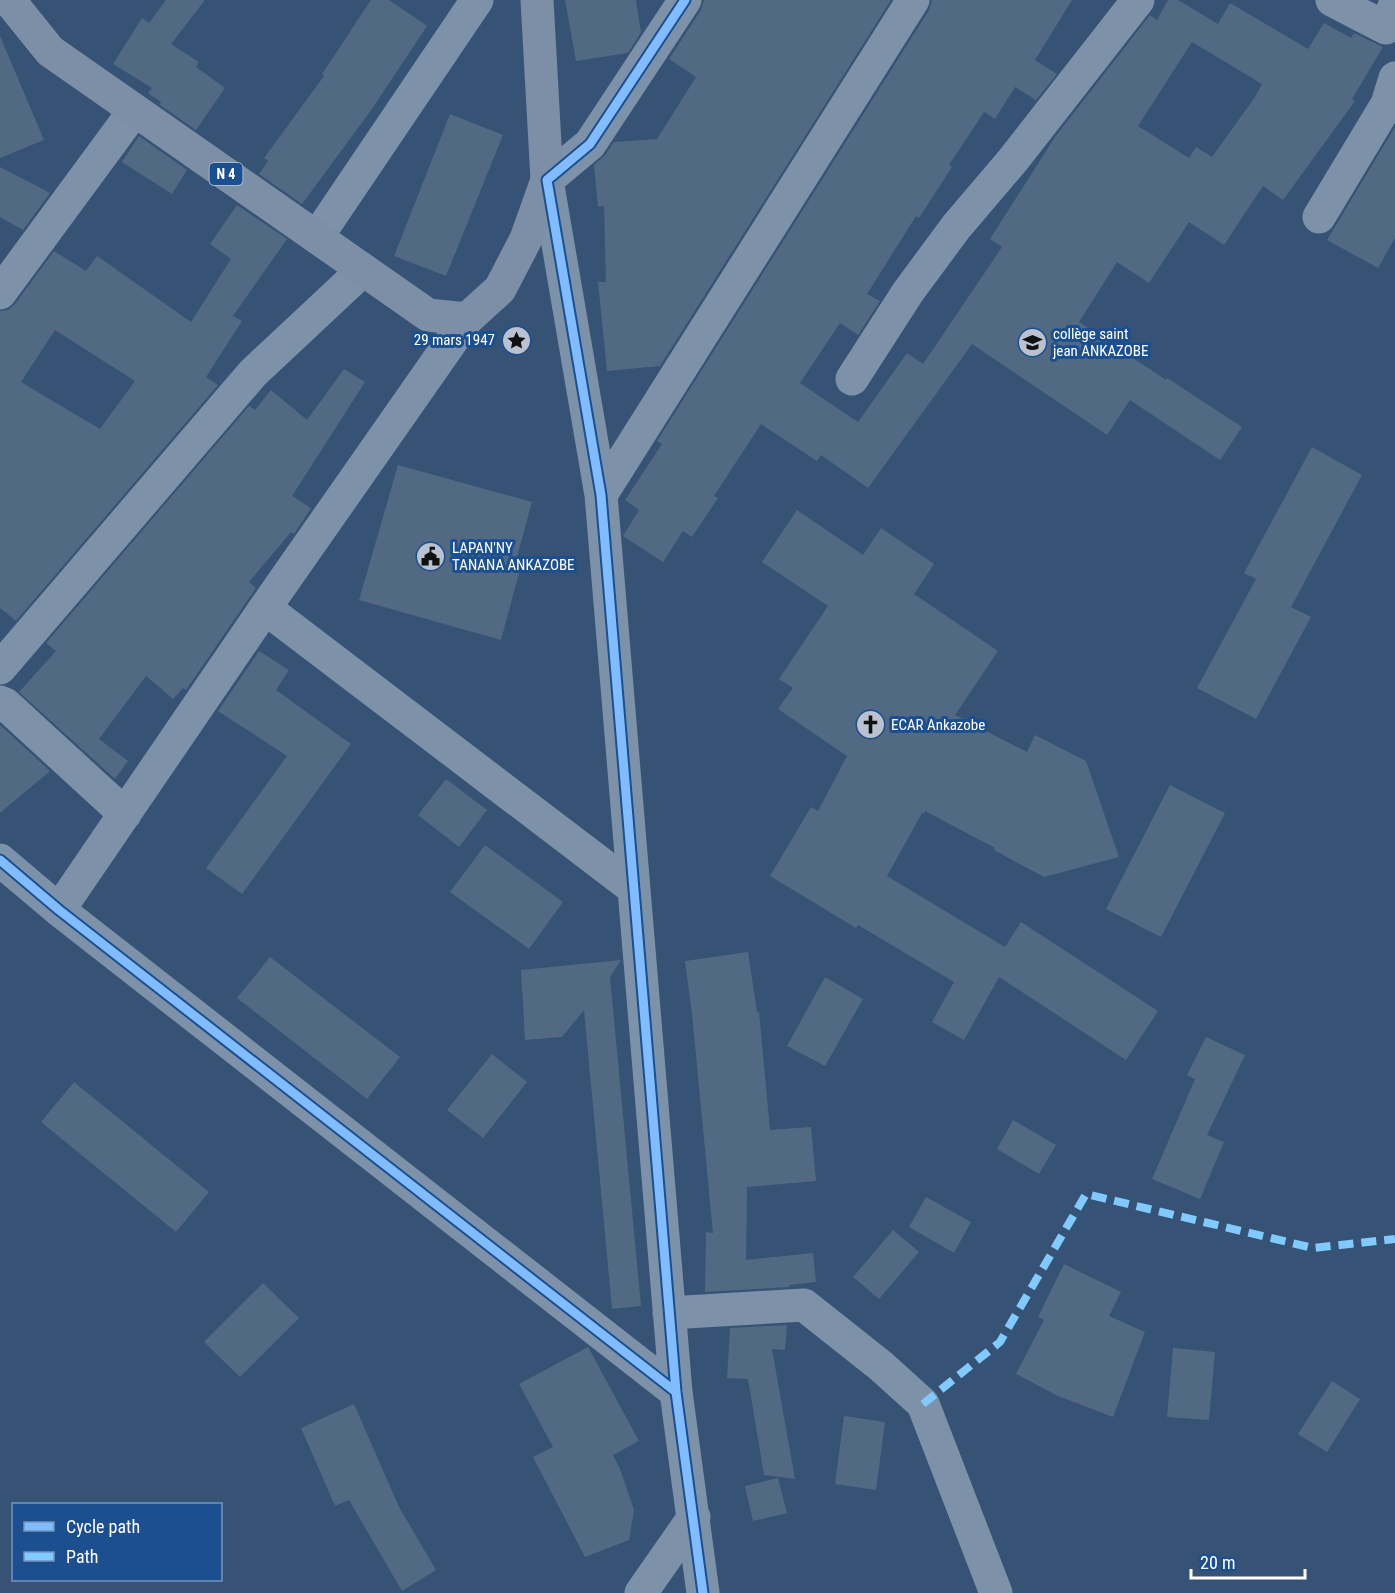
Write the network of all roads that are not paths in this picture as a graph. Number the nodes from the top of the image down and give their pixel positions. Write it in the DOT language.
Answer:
graph roads {
  1 [pos="9,0"];
  2 [pos="477,0"];
  3 [pos="537,0"];
  4 [pos="685,0"];
  5 [pos="913,0"];
  6 [pos="1137,0"];
  7 [pos="1332,0"];
  8 [pos="1392,25"];
  9 [pos="1395,78"];
  10 [pos="134,111"];
  11 [pos="547,180"];
  12 [pos="1320,217"];
  13 [pos="317,237"];
  14 [pos="363,270"];
  15 [pos="0,293"];
  16 [pos="467,319"];
  17 [pos="852,379"];
  18 [pos="601,495"];
  19 [pos="265,608"];
  20 [pos="0,668"];
  21 [pos="0,702"];
  22 [pos="125,814"];
  23 [pos="0,860"];
  24 [pos="633,888"];
  25 [pos="59,910"];
  26 [pos="669,1313"];
  27 [pos="676,1392"];
  28 [pos="694,1517"];
  29 [pos="641,1593"];
  30 [pos="703,1593"];
  31 [pos="996,1593"];
  1 -- 10 [label="main road, N 4"];
  2 -- 13 [label="street"];
  3 -- 11 [label="main road"];
  4 -- 11 [label="street"];
  5 -- 18 [label="street"];
  6 -- 17 [label="street"];
  7 -- 8 [label="street"];
  9 -- 12 [label="street"];
  10 -- 13 [label="main road, N 4"];
  10 -- 15 [label="street"];
  11 -- 16 [label="main road"];
  11 -- 18 [label="street"];
  13 -- 14 [label="main road, N 4"];
  14 -- 16 [label="main road, N 4"];
  14 -- 20 [label="street"];
  16 -- 19 [label="street"];
  18 -- 24 [label="street"];
  19 -- 22 [label="street"];
  19 -- 24 [label="street"];
  21 -- 22 [label="street"];
  22 -- 25 [label="street"];
  23 -- 25 [label="street"];
  24 -- 26 [label="street"];
  25 -- 27 [label="street"];
  26 -- 27 [label="street"];
  26 -- 31 [label="street"];
  27 -- 28 [label="street"];
  28 -- 29 [label="street"];
  28 -- 30 [label="street"];
}
